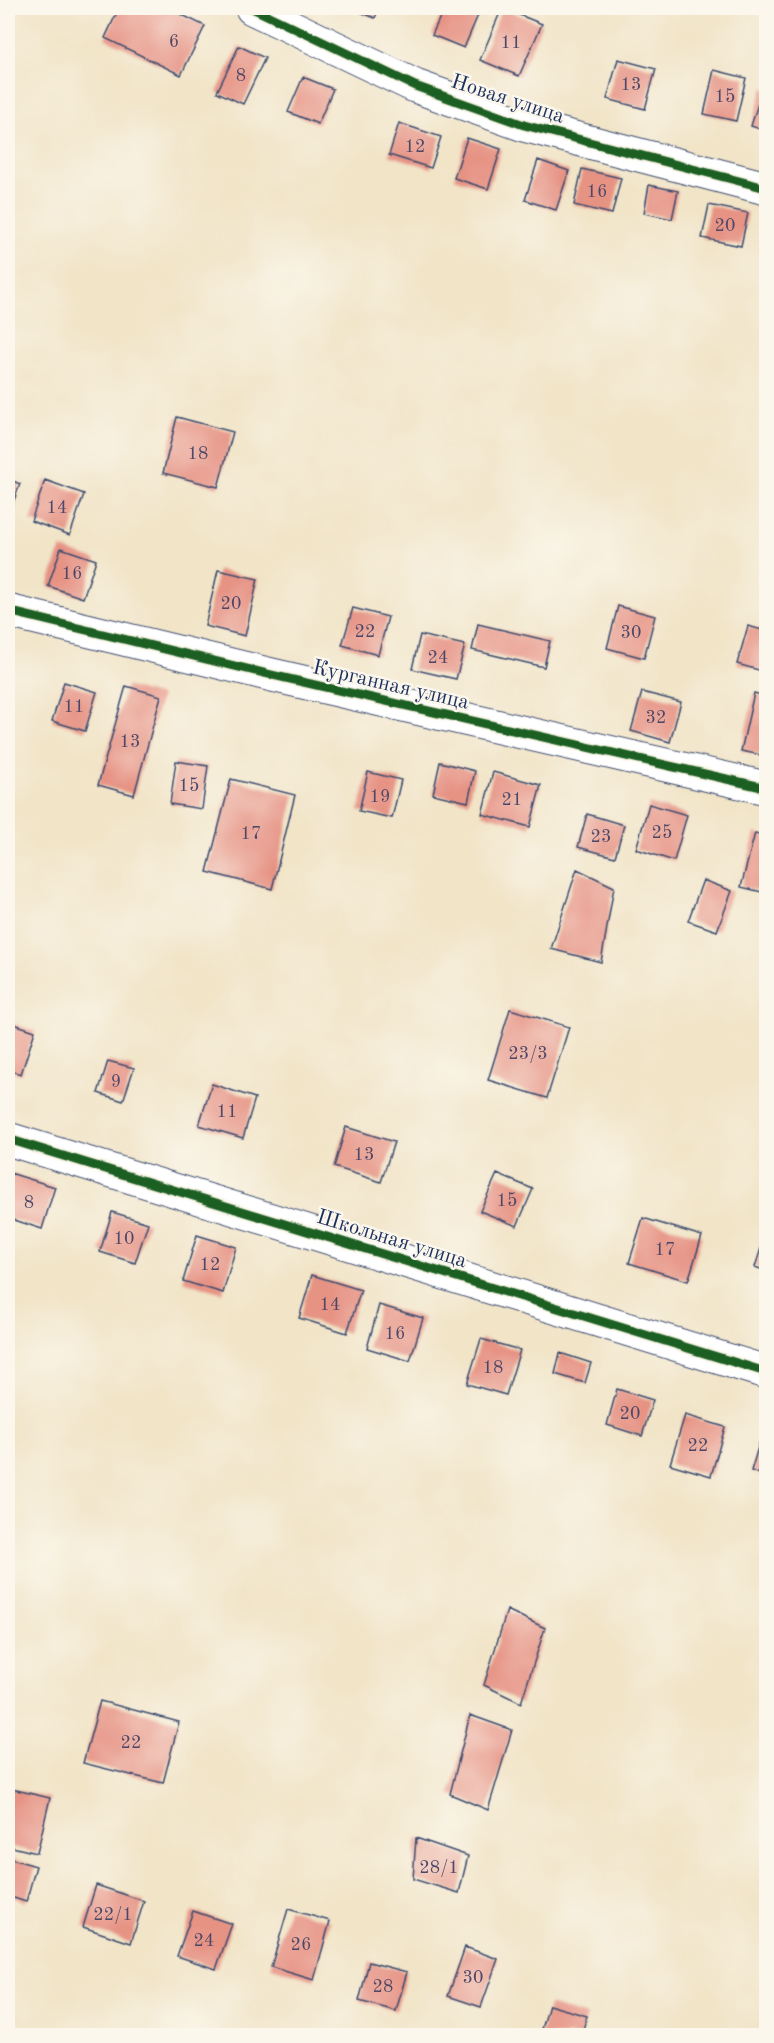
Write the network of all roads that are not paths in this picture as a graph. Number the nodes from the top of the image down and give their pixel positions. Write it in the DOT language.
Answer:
graph roads {
  1 [pos="252,8"];
  2 [pos="766,188"];
  3 [pos="8,611"];
  4 [pos="766,788"];
  5 [pos="8,1139"];
  6 [pos="766,1372"];
  1 -- 2 [label="street, Новая улица"];
  3 -- 4 [label="street, Курганная улица"];
  5 -- 6 [label="street, Школьная улица"];
}
